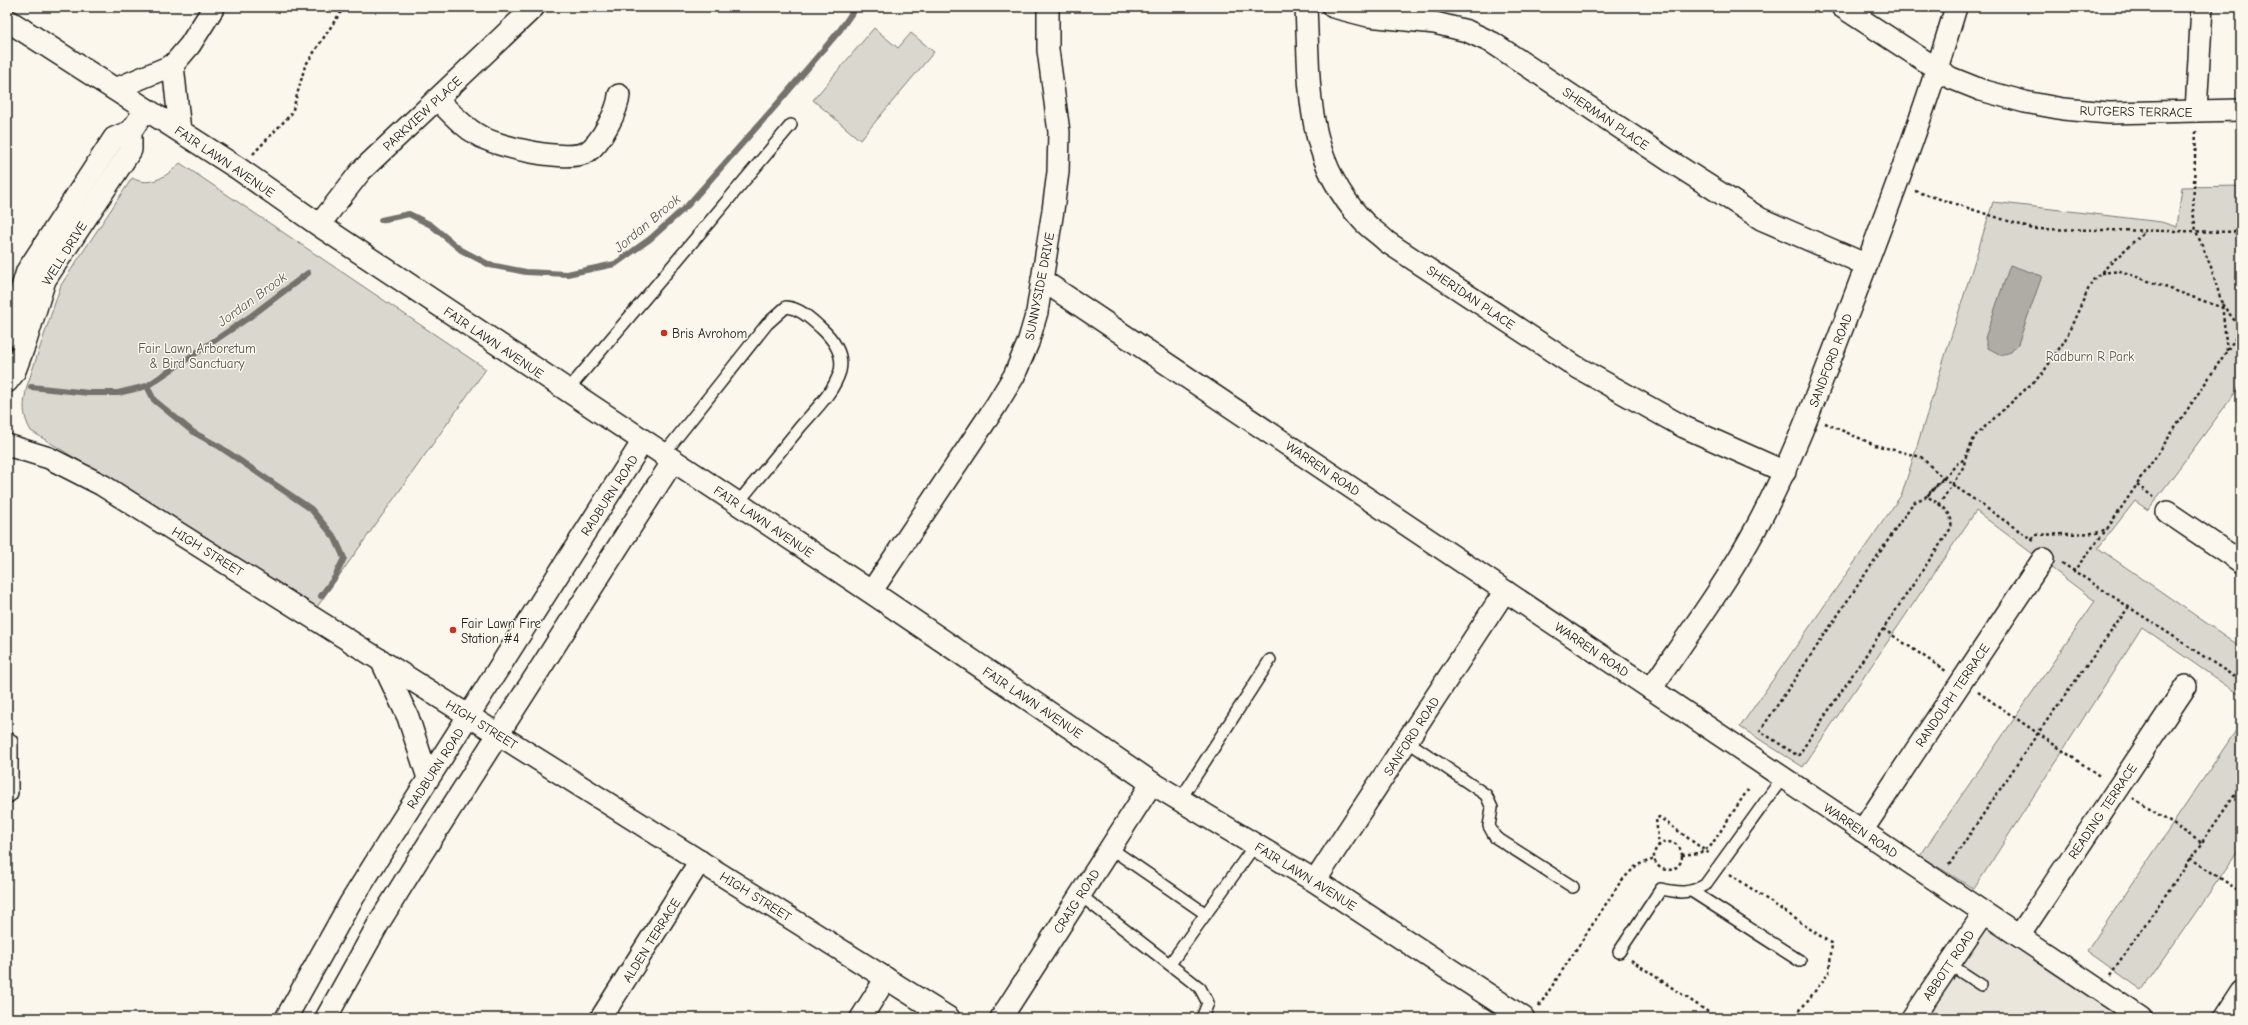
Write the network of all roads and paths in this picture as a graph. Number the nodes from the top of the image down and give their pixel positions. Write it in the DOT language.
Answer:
graph roads {
  1 [pos="214,7"];
  2 [pos="344,7"];
  3 [pos="534,7"];
  4 [pos="1048,7"];
  5 [pos="1306,7"];
  6 [pos="1333,7"];
  7 [pos="1842,7"];
  8 [pos="1956,7"];
  9 [pos="2202,7"];
  10 [pos="7,20"];
  11 [pos="173,65"];
  12 [pos="1937,70"];
  13 [pos="115,89"];
  14 [pos="619,95"];
  15 [pos="437,99"];
  16 [pos="146,109"];
  17 [pos="2241,110"];
  18 [pos="2196,111"];
  19 [pos="791,125"];
  20 [pos="131,131"];
  21 [pos="180,131"];
  22 [pos="239,169"];
  23 [pos="1896,185"];
  24 [pos="319,225"];
  25 [pos="2146,230"];
  26 [pos="2196,231"];
  27 [pos="2241,232"];
  28 [pos="1867,265"];
  29 [pos="2101,273"];
  30 [pos="1042,280"];
  31 [pos="2222,304"];
  32 [pos="2223,308"];
  33 [pos="2241,330"];
  34 [pos="7,336"];
  35 [pos="2226,351"];
  36 [pos="7,382"];
  37 [pos="567,391"];
  38 [pos="1808,416"];
  39 [pos="643,441"];
  40 [pos="7,445"];
  41 [pos="668,458"];
  42 [pos="1965,459"];
  43 [pos="1785,472"];
  44 [pos="1943,478"];
  45 [pos="1952,484"];
  46 [pos="1926,496"];
  47 [pos="737,504"];
  48 [pos="1938,505"];
  49 [pos="2167,512"];
  50 [pos="2107,529"];
  51 [pos="2032,539"];
  52 [pos="2047,555"];
  53 [pos="2241,562"];
  54 [pos="2073,572"];
  55 [pos="1506,591"];
  56 [pos="871,592"];
  57 [pos="2128,608"];
  58 [pos="1883,629"];
  59 [pos="381,660"];
  60 [pos="1270,660"];
  61 [pos="1962,681"];
  62 [pos="2241,681"];
  63 [pos="2186,686"];
  64 [pos="1651,689"];
  65 [pos="468,715"];
  66 [pos="2038,733"];
  67 [pos="498,734"];
  68 [pos="1407,741"];
  69 [pos="7,744"];
  70 [pos="1783,777"];
  71 [pos="428,778"];
  72 [pos="1152,783"];
  73 [pos="2241,786"];
  74 [pos="1748,788"];
  75 [pos="2118,788"];
  76 [pos="7,792"];
  77 [pos="1180,800"];
  78 [pos="1862,831"];
  79 [pos="2202,843"];
  80 [pos="1255,845"];
  81 [pos="1659,846"];
  82 [pos="1110,848"];
  83 [pos="1705,850"];
  84 [pos="1682,855"];
  85 [pos="2190,858"];
  86 [pos="1655,859"];
  87 [pos="700,861"];
  88 [pos="1719,865"];
  89 [pos="1315,881"];
  90 [pos="1938,882"];
  91 [pos="1573,888"];
  92 [pos="1693,892"];
  93 [pos="2241,892"];
  94 [pos="1080,895"];
  95 [pos="1984,913"];
  96 [pos="1206,914"];
  97 [pos="2018,936"];
  98 [pos="1619,952"];
  99 [pos="1800,961"];
  100 [pos="1170,964"];
  101 [pos="1949,964"];
  102 [pos="886,978"];
  103 [pos="1981,985"];
  104 [pos="2099,990"];
  105 [pos="2241,992"];
  106 [pos="1529,1015"];
  107 [pos="286,1018"];
  108 [pos="326,1018"];
  109 [pos="601,1018"];
  110 [pos="861,1018"];
  111 [pos="949,1018"];
  112 [pos="1001,1018"];
  113 [pos="1202,1018"];
  114 [pos="1717,1018"];
  115 [pos="1794,1018"];
  116 [pos="1914,1018"];
  117 [pos="2141,1018"];
  118 [pos="2224,1018"];
  1 -- 11 [label="street"];
  2 -- 22 [label="path"];
  3 -- 15 [label="street, PARKVIEW PLACE"];
  4 -- 30 [label="street, SUNNYSIDE DRIVE"];
  5 -- 43 [label="street, SHERIDAN PLACE"];
  6 -- 28 [label="street, SHERMAN PLACE"];
  7 -- 12 [label="street, RUTGERS TERRACE"];
  8 -- 12 [label="street, SANDFORD ROAD"];
  9 -- 18 [label="street"];
  10 -- 13 [label="main road, FAIR LAWN AVENUE"];
  11 -- 13 [label="street"];
  11 -- 21 [label="street"];
  12 -- 18 [label="street, RUTGERS TERRACE"];
  12 -- 23 [label="street, SANDFORD ROAD"];
  13 -- 16 [label="main road, FAIR LAWN AVENUE"];
  14 -- 15 [label="street"];
  15 -- 24 [label="street, PARKVIEW PLACE"];
  16 -- 20 [label="street"];
  16 -- 21 [label="main road, FAIR LAWN AVENUE"];
  17 -- 18 [label="street, RUTGERS TERRACE"];
  18 -- 26 [label="path"];
  19 -- 37 [label="lane"];
  20 -- 34 [label="street, WELL DRIVE"];
  20 -- 36 [label="street, WELL DRIVE"];
  21 -- 22 [label="main road, FAIR LAWN AVENUE"];
  22 -- 24 [label="main road, FAIR LAWN AVENUE"];
  23 -- 25 [label="path"];
  23 -- 28 [label="street, SANDFORD ROAD"];
  24 -- 37 [label="main road, FAIR LAWN AVENUE"];
  25 -- 26 [label="path"];
  25 -- 29 [label="path"];
  26 -- 27 [label="path"];
  26 -- 31 [label="path"];
  28 -- 38 [label="street, SANDFORD ROAD"];
  29 -- 32 [label="path"];
  29 -- 42 [label="path"];
  30 -- 55 [label="street, WARREN ROAD"];
  30 -- 56 [label="street, SUNNYSIDE DRIVE"];
  31 -- 32 [label="path"];
  31 -- 33 [label="path"];
  32 -- 35 [label="path"];
  33 -- 35 [label="path"];
  35 -- 50 [label="path"];
  37 -- 39 [label="main road, FAIR LAWN AVENUE"];
  38 -- 43 [label="street, SANDFORD ROAD"];
  38 -- 44 [label="path"];
  39 -- 41 [label="main road, FAIR LAWN AVENUE"];
  39 -- 65 [label="street, RADBURN ROAD"];
  40 -- 59 [label="street, HIGH STREET"];
  41 -- 47 [label="main road, FAIR LAWN AVENUE"];
  41 -- 47 [label="lane"];
  41 -- 67 [label="street"];
  42 -- 44 [label="path"];
  42 -- 45 [label="path"];
  43 -- 64 [label="street, SANDFORD ROAD"];
  44 -- 45 [label="path"];
  44 -- 46 [label="path"];
  45 -- 48 [label="path"];
  45 -- 51 [label="path"];
  46 -- 48 [label="path"];
  46 -- 58 [label="path"];
  47 -- 56 [label="main road, FAIR LAWN AVENUE"];
  48 -- 58 [label="path"];
  49 -- 53 [label="street"];
  50 -- 51 [label="path"];
  50 -- 54 [label="path"];
  51 -- 52 [label="path"];
  52 -- 54 [label="path"];
  52 -- 61 [label="street, RANDOLPH TERRACE"];
  54 -- 57 [label="path"];
  55 -- 64 [label="street, WARREN ROAD"];
  55 -- 68 [label="street, SANFORD ROAD"];
  56 -- 72 [label="main road, FAIR LAWN AVENUE"];
  57 -- 62 [label="path"];
  57 -- 66 [label="path"];
  58 -- 61 [label="path"];
  59 -- 65 [label="street, HIGH STREET"];
  59 -- 71 [label="street"];
  60 -- 77 [label="lane"];
  61 -- 66 [label="path"];
  61 -- 78 [label="street, RANDOLPH TERRACE"];
  63 -- 75 [label="street, READING TERRACE"];
  64 -- 70 [label="street, WARREN ROAD"];
  65 -- 67 [label="street, HIGH STREET"];
  65 -- 71 [label="street, RADBURN ROAD"];
  66 -- 75 [label="path"];
  66 -- 90 [label="path"];
  67 -- 87 [label="street, HIGH STREET"];
  67 -- 108 [label="street"];
  68 -- 89 [label="street, SANFORD ROAD"];
  68 -- 91 [label="lane"];
  69 -- 76 [label="street"];
  70 -- 78 [label="street, WARREN ROAD"];
  70 -- 88 [label="lane"];
  71 -- 107 [label="street, RADBURN ROAD"];
  72 -- 77 [label="main road, FAIR LAWN AVENUE"];
  72 -- 82 [label="street, CRAIG ROAD"];
  73 -- 79 [label="path"];
  74 -- 83 [label="path"];
  75 -- 79 [label="path"];
  75 -- 97 [label="street, READING TERRACE"];
  77 -- 80 [label="main road, FAIR LAWN AVENUE"];
  78 -- 90 [label="street, WARREN ROAD"];
  79 -- 85 [label="path"];
  80 -- 89 [label="main road, FAIR LAWN AVENUE"];
  80 -- 96 [label="lane"];
  81 -- 83 [label="path"];
  81 -- 84 [label="path"];
  81 -- 86 [label="path"];
  82 -- 94 [label="street, CRAIG ROAD"];
  82 -- 96 [label="lane"];
  83 -- 84 [label="path"];
  83 -- 88 [label="path"];
  84 -- 86 [label="path"];
  85 -- 93 [label="path"];
  85 -- 104 [label="path"];
  86 -- 106 [label="path"];
  87 -- 102 [label="street, HIGH STREET"];
  87 -- 109 [label="street, ALDEN TERRACE"];
  88 -- 92 [label="lane"];
  88 -- 115 [label="path"];
  89 -- 106 [label="main road, FAIR LAWN AVENUE"];
  90 -- 95 [label="street, WARREN ROAD"];
  92 -- 98 [label="lane"];
  92 -- 99 [label="lane"];
  94 -- 100 [label="lane"];
  94 -- 112 [label="street, CRAIG ROAD"];
  95 -- 97 [label="street, WARREN ROAD"];
  95 -- 101 [label="street, ABBOTT ROAD"];
  96 -- 100 [label="lane"];
  97 -- 104 [label="street, WARREN ROAD"];
  98 -- 114 [label="path"];
  100 -- 113 [label="lane"];
  101 -- 103 [label="lane"];
  101 -- 116 [label="street, ABBOTT ROAD"];
  102 -- 110 [label="street"];
  102 -- 111 [label="street, HIGH STREET"];
  104 -- 117 [label="street, WARREN ROAD"];
  105 -- 118 [label="street"];
}
